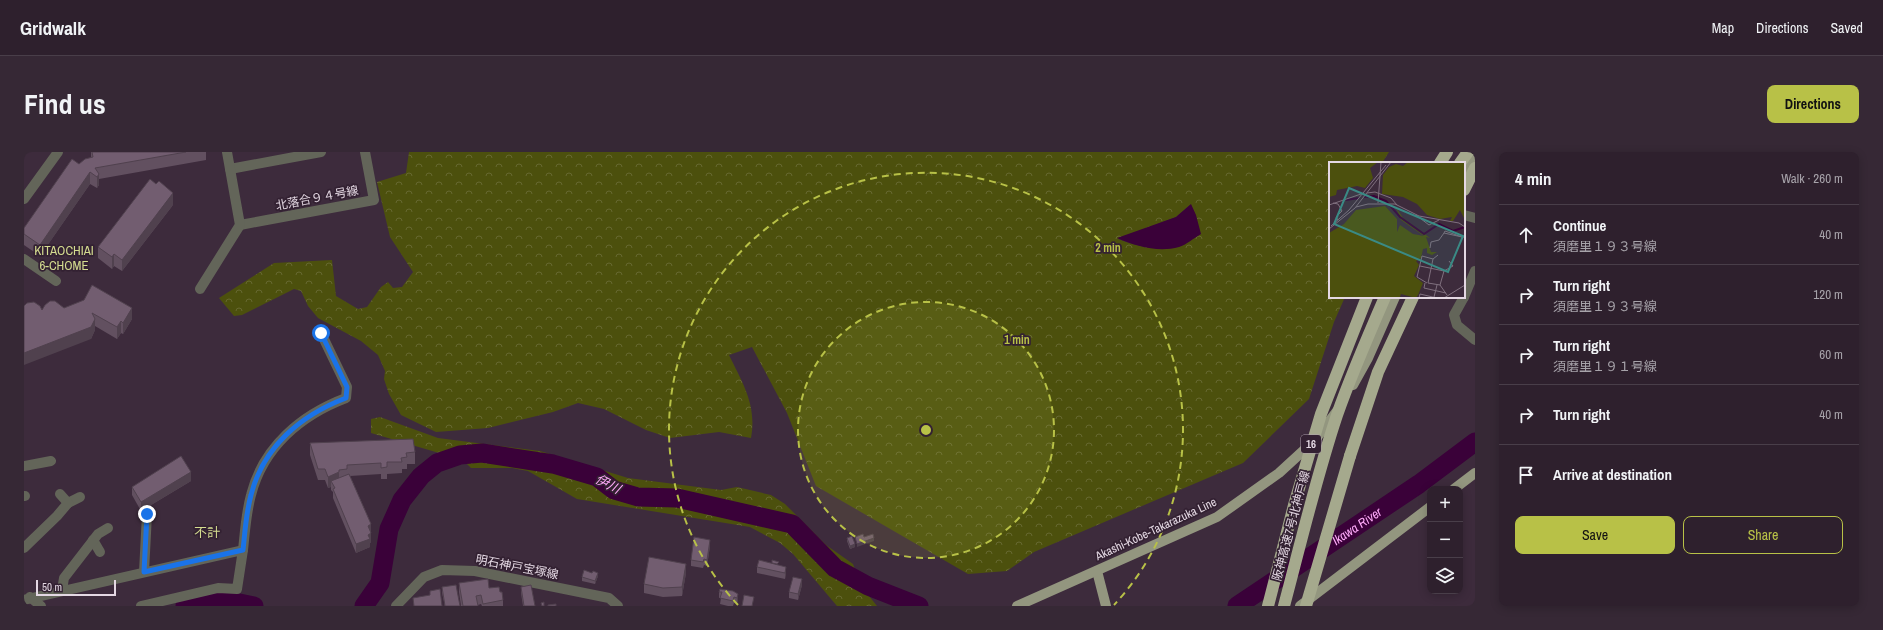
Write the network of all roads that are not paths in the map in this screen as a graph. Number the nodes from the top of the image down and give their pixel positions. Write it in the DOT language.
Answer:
graph roads {
  1 [pos="58,152"];
  2 [pos="227,152"];
  3 [pos="322,152"];
  4 [pos="365,152"];
  5 [pos="1447,152"];
  6 [pos="1468,152"];
  7 [pos="1475,154"];
  8 [pos="1441,162"];
  9 [pos="1461,162"];
  10 [pos="1475,168"];
  11 [pos="230,169"];
  12 [pos="1465,169"];
  13 [pos="1465,188"];
  14 [pos="24,199"];
  15 [pos="1465,215"];
  16 [pos="1475,218"];
  17 [pos="240,226"];
  18 [pos="24,259"];
  19 [pos="1475,271"];
  20 [pos="56,281"];
  21 [pos="200,289"];
  22 [pos="1465,295"];
  23 [pos="1367,298"];
  24 [pos="1386,298"];
  25 [pos="1395,298"];
  26 [pos="1413,298"];
  27 [pos="1463,298"];
  28 [pos="321,333"];
  29 [pos="1475,340"];
  30 [pos="51,461"];
  31 [pos="24,466"];
  32 [pos="1475,472"];
  33 [pos="1458,486"];
  34 [pos="60,494"];
  35 [pos="80,497"];
  36 [pos="68,503"];
  37 [pos="1427,509"];
  38 [pos="147,514"];
  39 [pos="108,528"];
  40 [pos="93,540"];
  41 [pos="24,548"];
  42 [pos="243,550"];
  43 [pos="100,552"];
  44 [pos="1097,571"];
  45 [pos="144,572"];
  46 [pos="62,590"];
  47 [pos="27,598"];
  48 [pos="41,606"];
  49 [pos="141,606"];
  50 [pos="396,606"];
  51 [pos="618,606"];
  52 [pos="1017,606"];
  53 [pos="1106,606"];
  54 [pos="1268,606"];
  55 [pos="1284,606"];
  56 [pos="1300,606"];
  57 [pos="1306,606"];
  1 -- 14 [label="street"];
  2 -- 11 [label="street"];
  3 -- 11 [label="street"];
  4 -- 17 [label="street, 北落合９４号線"];
  5 -- 8 [label="highway"];
  6 -- 9 [label="highway"];
  7 -- 12 [label="main road"];
  10 -- 13 [label="highway"];
  11 -- 17 [label="street"];
  15 -- 16 [label="street"];
  17 -- 21 [label="street"];
  18 -- 20 [label="street"];
  19 -- 22 [label="street"];
  23 -- 54 [label="highway, 阪神高速7号北神戸線, bridge"];
  24 -- 55 [label="highway, 阪神高速7号北神戸線, bridge"];
  25 -- 44 [label="main road, Akashi-Kobe-Takarazuka Line / 16"];
  26 -- 57 [label="highway, bridge"];
  27 -- 29 [label="street"];
  28 -- 42 [label="street"];
  30 -- 31 [label="street"];
  32 -- 33 [label="main road"];
  34 -- 36 [label="street"];
  35 -- 36 [label="street"];
  36 -- 41 [label="street"];
  37 -- 56 [label="main road"];
  38 -- 45 [label="street"];
  39 -- 40 [label="street"];
  40 -- 43 [label="street"];
  40 -- 46 [label="street"];
  42 -- 45 [label="street"];
  42 -- 49 [label="street"];
  44 -- 52 [label="main road, Akashi-Kobe-Takarazuka Line / 16"];
  44 -- 53 [label="main road"];
  45 -- 46 [label="street"];
  46 -- 47 [label="street"];
  47 -- 48 [label="street"];
  50 -- 51 [label="street, 明石神戸宝塚線"];
}
